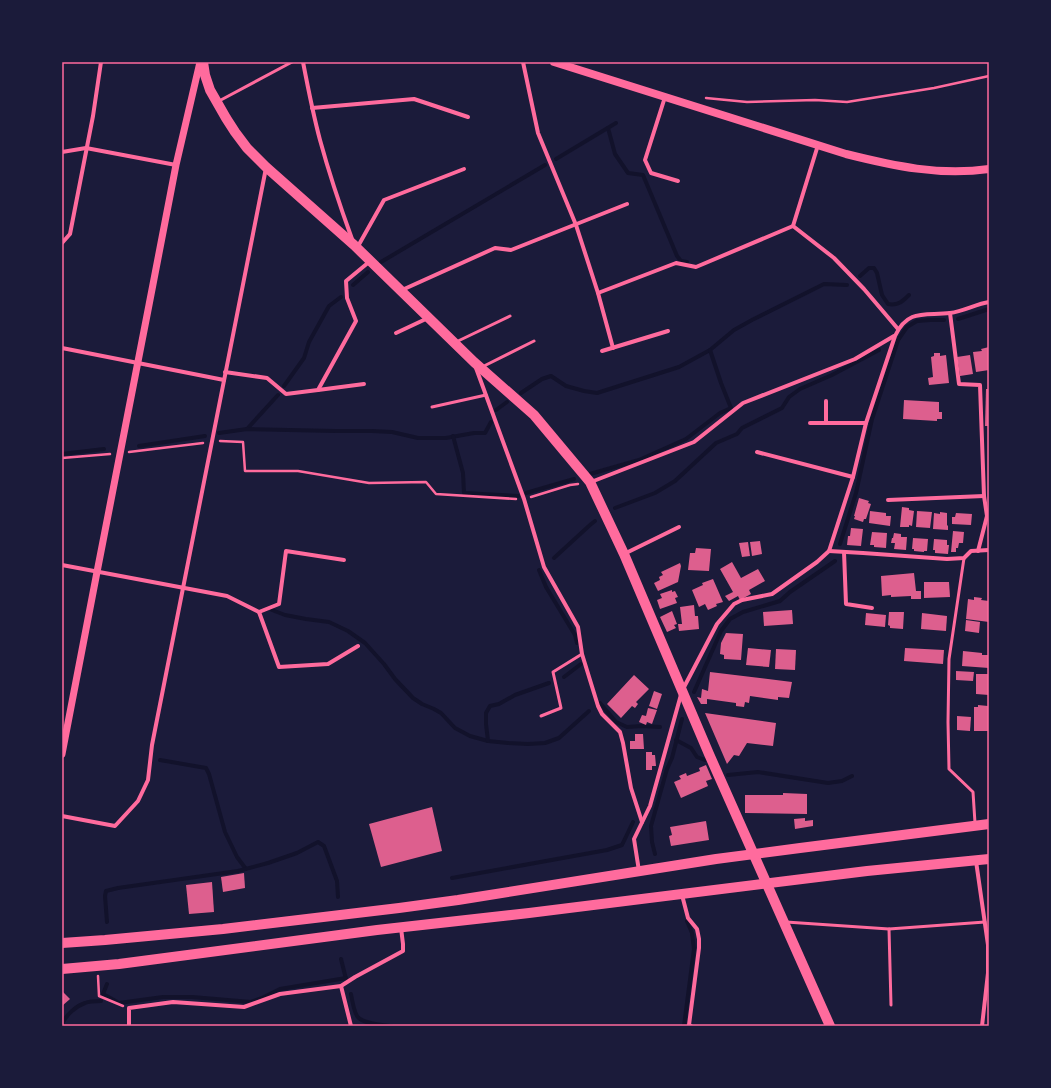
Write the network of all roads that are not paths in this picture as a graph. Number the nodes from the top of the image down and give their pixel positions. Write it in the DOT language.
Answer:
graph roads {
  1 [pos="102,62"];
  2 [pos="200,62"];
  3 [pos="203,62"];
  4 [pos="292,62"];
  5 [pos="303,62"];
  6 [pos="523,62"];
  7 [pos="554,62"];
  8 [pos="665,97"];
  9 [pos="217,102"];
  10 [pos="312,108"];
  11 [pos="468,117"];
  12 [pos="818,144"];
  13 [pos="86,148"];
  14 [pos="62,152"];
  15 [pos="176,165"];
  16 [pos="266,167"];
  17 [pos="464,169"];
  18 [pos="989,169"];
  19 [pos="678,181"];
  20 [pos="627,204"];
  21 [pos="576,225"];
  22 [pos="793,226"];
  23 [pos="62,243"];
  24 [pos="355,247"];
  25 [pos="370,261"];
  26 [pos="401,290"];
  27 [pos="598,293"];
  28 [pos="989,302"];
  29 [pos="950,313"];
  30 [pos="510,316"];
  31 [pos="429,318"];
  32 [pos="898,329"];
  33 [pos="668,331"];
  34 [pos="396,333"];
  35 [pos="895,336"];
  36 [pos="534,341"];
  37 [pos="454,343"];
  38 [pos="62,348"];
  39 [pos="613,348"];
  40 [pos="602,351"];
  41 [pos="138,363"];
  42 [pos="477,365"];
  43 [pos="225,372"];
  44 [pos="224,380"];
  45 [pos="364,384"];
  46 [pos="318,390"];
  47 [pos="486,395"];
  48 [pos="826,401"];
  49 [pos="432,407"];
  50 [pos="810,423"];
  51 [pos="826,423"];
  52 [pos="866,423"];
  53 [pos="758,452"];
  54 [pos="853,476"];
  55 [pos="590,482"];
  56 [pos="984,496"];
  57 [pos="888,500"];
  58 [pos="988,516"];
  59 [pos="679,527"];
  60 [pos="978,550"];
  61 [pos="989,550"];
  62 [pos="829,552"];
  63 [pos="844,552"];
  64 [pos="624,554"];
  65 [pos="964,558"];
  66 [pos="344,560"];
  67 [pos="62,565"];
  68 [pos="97,572"];
  69 [pos="183,588"];
  70 [pos="872,608"];
  71 [pos="258,612"];
  72 [pos="358,646"];
  73 [pos="582,654"];
  74 [pos="682,691"];
  75 [pos="540,716"];
  76 [pos="62,754"];
  77 [pos="62,816"];
  78 [pos="642,822"];
  79 [pos="989,824"];
  80 [pos="976,826"];
  81 [pos="754,854"];
  82 [pos="989,859"];
  83 [pos="976,860"];
  84 [pos="639,871"];
  85 [pos="767,883"];
  86 [pos="682,894"];
  87 [pos="784,922"];
  88 [pos="985,922"];
  89 [pos="401,927"];
  90 [pos="889,929"];
  91 [pos="62,943"];
  92 [pos="62,969"];
  93 [pos="341,986"];
  94 [pos="891,1005"];
  95 [pos="129,1026"];
  96 [pos="351,1026"];
  97 [pos="691,1026"];
  98 [pos="830,1026"];
  99 [pos="982,1026"];
  1 -- 13 [label="street"];
  2 -- 15 [label="street"];
  3 -- 9 [label="main road"];
  4 -- 9 [label="lane"];
  5 -- 10 [label="street"];
  6 -- 21 [label="street"];
  7 -- 8 [label="main road"];
  8 -- 12 [label="main road"];
  8 -- 19 [label="street"];
  9 -- 16 [label="main road"];
  10 -- 11 [label="street"];
  10 -- 24 [label="street"];
  12 -- 18 [label="main road"];
  12 -- 22 [label="street"];
  13 -- 14 [label="street"];
  13 -- 15 [label="street"];
  13 -- 23 [label="street"];
  15 -- 41 [label="street"];
  16 -- 24 [label="main road"];
  16 -- 43 [label="street"];
  17 -- 24 [label="street"];
  20 -- 21 [label="street"];
  21 -- 26 [label="street"];
  21 -- 27 [label="street"];
  22 -- 27 [label="street"];
  22 -- 32 [label="street"];
  24 -- 25 [label="main road"];
  25 -- 26 [label="main road"];
  25 -- 46 [label="street"];
  26 -- 31 [label="main road"];
  27 -- 39 [label="street"];
  28 -- 29 [label="street"];
  29 -- 32 [label="street"];
  29 -- 56 [label="street"];
  30 -- 37 [label="lane"];
  31 -- 34 [label="street"];
  31 -- 37 [label="main road"];
  32 -- 35 [label="street"];
  33 -- 39 [label="street"];
  35 -- 52 [label="street"];
  35 -- 55 [label="street"];
  36 -- 42 [label="lane"];
  37 -- 42 [label="main road"];
  38 -- 41 [label="street"];
  39 -- 40 [label="street"];
  41 -- 44 [label="street"];
  41 -- 68 [label="street"];
  42 -- 47 [label="street"];
  42 -- 55 [label="main road"];
  43 -- 44 [label="street"];
  43 -- 46 [label="street"];
  44 -- 69 [label="street"];
  45 -- 46 [label="street"];
  47 -- 49 [label="lane"];
  47 -- 73 [label="street"];
  48 -- 51 [label="street"];
  50 -- 51 [label="street"];
  51 -- 52 [label="street"];
  52 -- 54 [label="street"];
  53 -- 54 [label="street"];
  54 -- 62 [label="street"];
  55 -- 64 [label="main road"];
  56 -- 57 [label="street"];
  56 -- 58 [label="street"];
  58 -- 60 [label="street"];
  59 -- 64 [label="street"];
  60 -- 61 [label="street"];
  60 -- 65 [label="street"];
  62 -- 63 [label="street"];
  62 -- 74 [label="street"];
  63 -- 65 [label="street"];
  63 -- 70 [label="street"];
  64 -- 74 [label="main road"];
  65 -- 80 [label="lane"];
  66 -- 71 [label="street"];
  67 -- 68 [label="street"];
  68 -- 69 [label="street"];
  68 -- 76 [label="street"];
  69 -- 71 [label="street"];
  69 -- 77 [label="street"];
  71 -- 72 [label="street"];
  73 -- 75 [label="lane"];
  73 -- 78 [label="street"];
  74 -- 78 [label="street"];
  74 -- 81 [label="main road"];
  78 -- 84 [label="street"];
  79 -- 80 [label="main road"];
  80 -- 81 [label="main road"];
  81 -- 84 [label="main road"];
  81 -- 85 [label="main road"];
  82 -- 83 [label="main road"];
  83 -- 85 [label="main road"];
  83 -- 88 [label="street"];
  84 -- 91 [label="main road"];
  85 -- 86 [label="main road"];
  85 -- 87 [label="main road"];
  86 -- 89 [label="main road"];
  86 -- 97 [label="street"];
  87 -- 90 [label="lane"];
  87 -- 98 [label="main road"];
  88 -- 90 [label="lane"];
  88 -- 99 [label="street"];
  89 -- 92 [label="main road"];
  89 -- 93 [label="street"];
  90 -- 94 [label="lane"];
  93 -- 95 [label="street"];
  93 -- 96 [label="street"];
}
